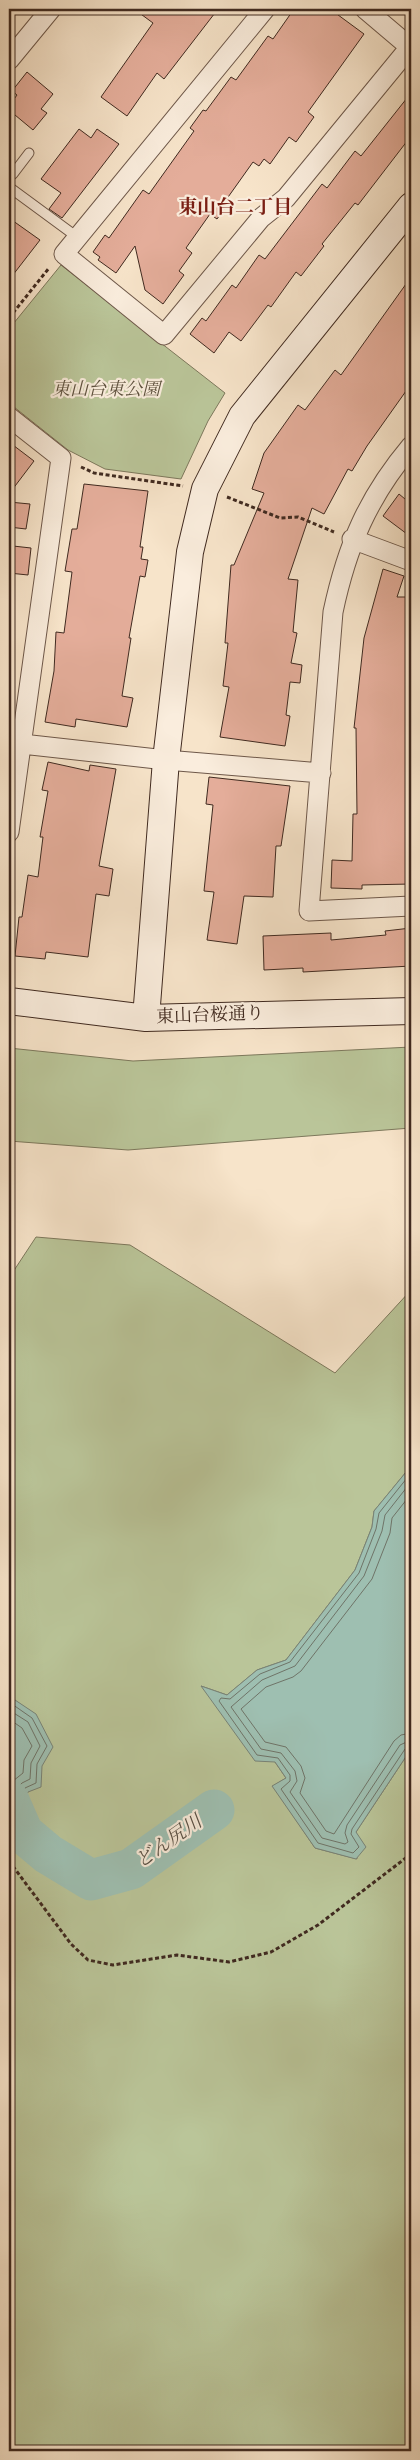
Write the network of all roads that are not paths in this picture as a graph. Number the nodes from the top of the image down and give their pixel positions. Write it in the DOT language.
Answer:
graph roads {
  1 [pos="51,9"];
  2 [pos="265,9"];
  3 [pos="365,9"];
  4 [pos="411,47"];
  5 [pos="9,60"];
  6 [pos="29,153"];
  7 [pos="9,176"];
  8 [pos="9,187"];
  9 [pos="411,206"];
  10 [pos="77,237"];
  11 [pos="9,417"];
  12 [pos="411,446"];
  13 [pos="352,539"];
  14 [pos="411,561"];
  15 [pos="22,744"];
  16 [pos="166,760"];
  17 [pos="321,772"];
  18 [pos="9,832"];
  19 [pos="411,906"];
  20 [pos="9,1002"];
  21 [pos="411,1011"];
  22 [pos="146,1018"];
  1 -- 5 [label="street"];
  2 -- 10 [label="street"];
  3 -- 4 [label="street"];
  4 -- 10 [label="street"];
  6 -- 7 [label="lane"];
  8 -- 10 [label="lane"];
  9 -- 16 [label="street"];
  11 -- 15 [label="street"];
  12 -- 13 [label="street"];
  13 -- 14 [label="street"];
  13 -- 17 [label="street"];
  15 -- 16 [label="street"];
  15 -- 18 [label="street"];
  16 -- 17 [label="street"];
  16 -- 22 [label="street"];
  17 -- 19 [label="street"];
  20 -- 22 [label="street, 東山台桜通り"];
  21 -- 22 [label="street, 東山台桜通り"];
}
